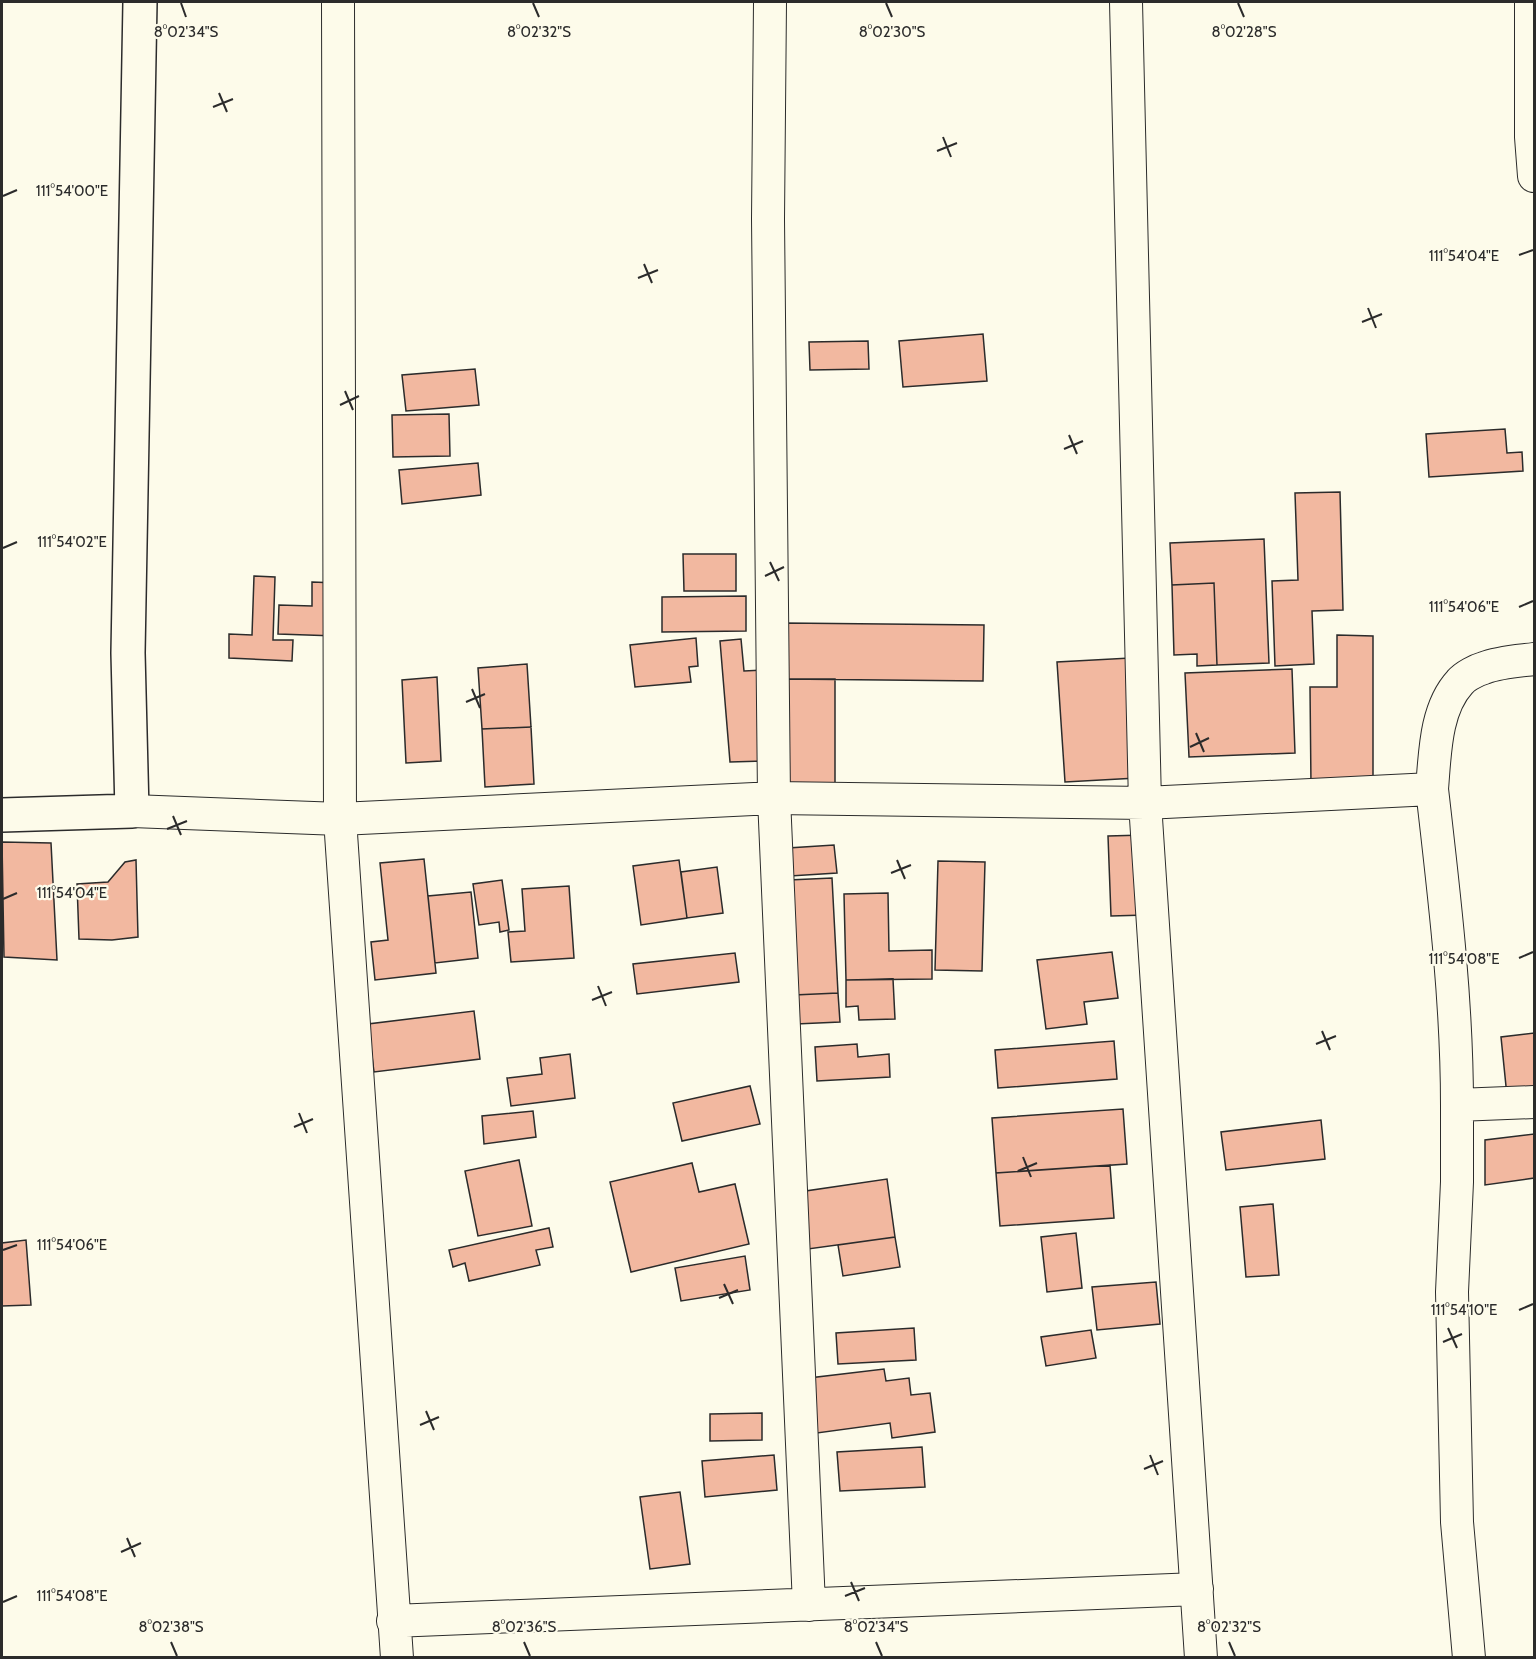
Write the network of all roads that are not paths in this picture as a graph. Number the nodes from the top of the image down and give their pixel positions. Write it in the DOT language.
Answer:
graph roads {
  1 [pos="140,2"];
  2 [pos="338,2"];
  3 [pos="770,2"];
  4 [pos="1126,2"];
  5 [pos="1531,2"];
  6 [pos="1534,176"];
  7 [pos="1534,659"];
  8 [pos="1432,789"];
  9 [pos="774,798"];
  10 [pos="1145,803"];
  11 [pos="132,811"];
  12 [pos="2,814"];
  13 [pos="340,819"];
  14 [pos="1534,1102"];
  15 [pos="1457,1105"];
  16 [pos="1197,1590"];
  17 [pos="809,1605"];
  18 [pos="393,1621"];
  19 [pos="397,1658"];
  20 [pos="1201,1658"];
  21 [pos="1469,1658"];
  1 -- 11 [label="street"];
  2 -- 13 [label="street"];
  3 -- 9 [label="street"];
  4 -- 10 [label="street"];
  5 -- 6 [label="street"];
  7 -- 8 [label="street"];
  8 -- 10 [label="street"];
  8 -- 15 [label="street"];
  9 -- 10 [label="street"];
  9 -- 13 [label="street"];
  9 -- 17 [label="street"];
  10 -- 16 [label="street"];
  11 -- 12 [label="street"];
  11 -- 13 [label="street"];
  13 -- 18 [label="street"];
  14 -- 15 [label="street"];
  15 -- 21 [label="street"];
  16 -- 17 [label="street"];
  16 -- 20 [label="street"];
  17 -- 18 [label="street"];
  18 -- 19 [label="street"];
}
